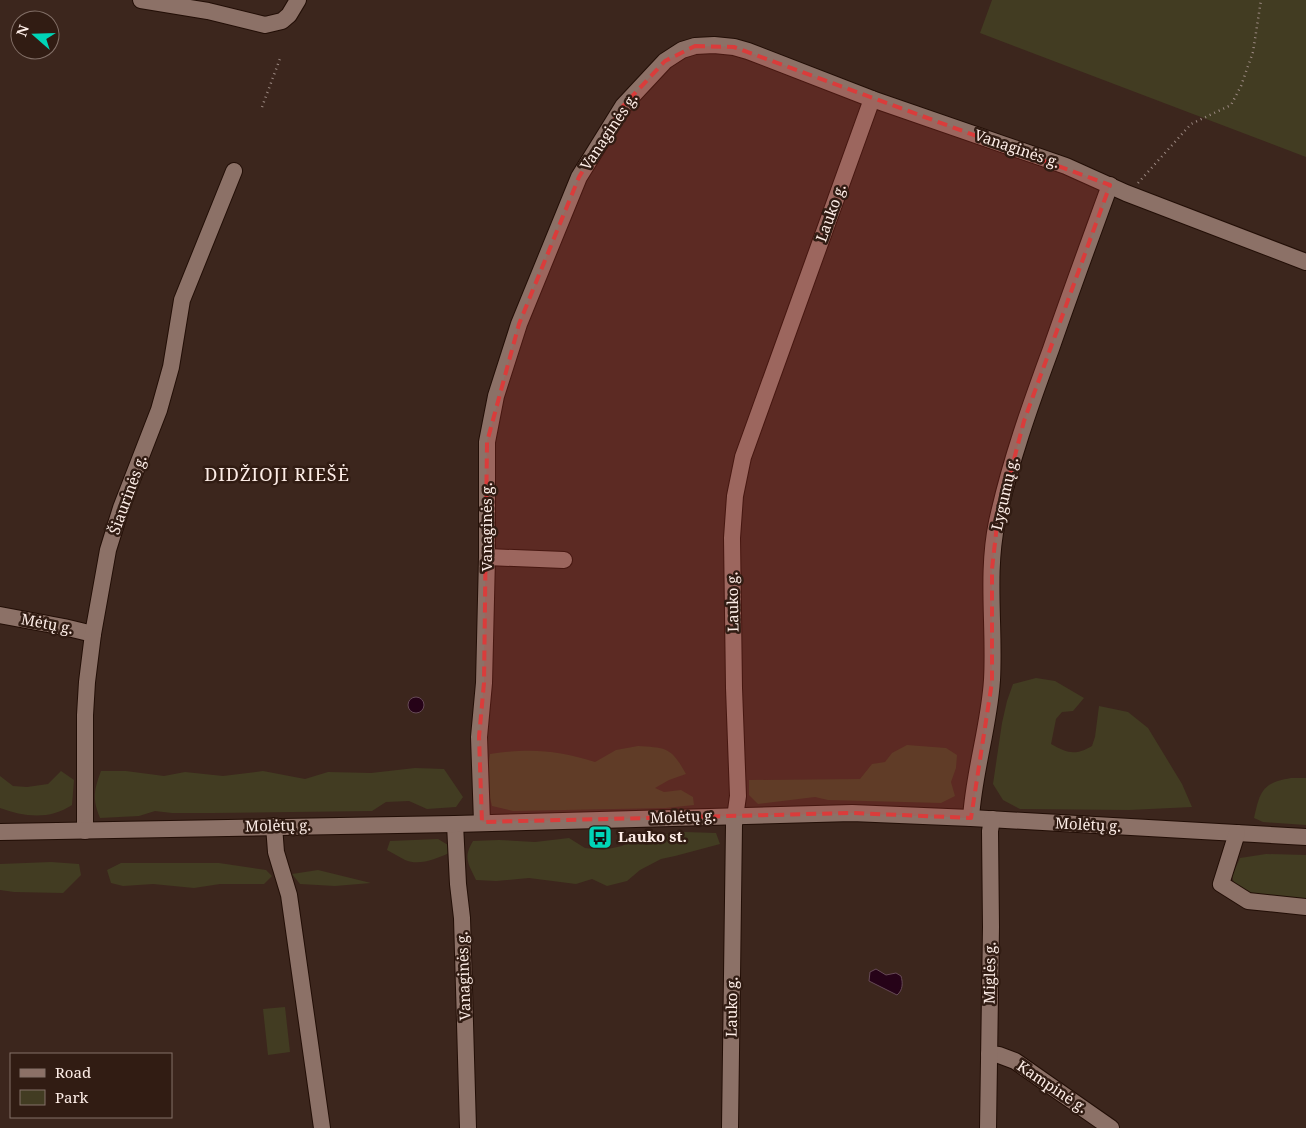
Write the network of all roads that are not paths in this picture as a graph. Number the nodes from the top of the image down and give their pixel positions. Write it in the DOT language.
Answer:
graph roads {
  1 [pos="141,0"];
  2 [pos="298,0"];
  3 [pos="872,100"];
  4 [pos="234,171"];
  5 [pos="1110,186"];
  6 [pos="1306,262"];
  7 [pos="487,558"];
  8 [pos="564,560"];
  9 [pos="0,615"];
  10 [pos="93,634"];
  11 [pos="737,816"];
  12 [pos="971,818"];
  13 [pos="992,819"];
  14 [pos="482,822"];
  15 [pos="454,824"];
  16 [pos="274,826"];
  17 [pos="85,831"];
  18 [pos="0,832"];
  19 [pos="1238,833"];
  20 [pos="1306,837"];
  21 [pos="1306,907"];
  22 [pos="989,1054"];
  23 [pos="322,1128"];
  24 [pos="468,1128"];
  25 [pos="730,1128"];
  26 [pos="988,1128"];
  27 [pos="1111,1128"];
  1 -- 2 [label="street"];
  3 -- 5 [label="street, Vanaginės g."];
  3 -- 7 [label="street, Vanaginės g."];
  3 -- 11 [label="street, Lauko g."];
  4 -- 10 [label="street, Šiaurinės g."];
  5 -- 6 [label="street, Vanaginės g."];
  5 -- 12 [label="street, Lygumų g."];
  7 -- 8 [label="street"];
  7 -- 14 [label="street, Vanaginės g."];
  9 -- 10 [label="street, Mėtų g."];
  10 -- 17 [label="street, Šiaurinės g."];
  11 -- 12 [label="street, Molėtų g."];
  11 -- 14 [label="street, Molėtų g."];
  11 -- 25 [label="street, Lauko g."];
  12 -- 13 [label="street, Molėtų g."];
  13 -- 19 [label="street, Molėtų g."];
  13 -- 22 [label="street, Miglės g."];
  14 -- 15 [label="street, Molėtų g."];
  15 -- 16 [label="street, Molėtų g."];
  15 -- 24 [label="street, Vanaginės g."];
  16 -- 17 [label="street, Molėtų g."];
  16 -- 23 [label="street"];
  17 -- 18 [label="street, Molėtų g."];
  19 -- 20 [label="street, Molėtų g."];
  19 -- 21 [label="street"];
  22 -- 26 [label="street, Miglės g."];
  22 -- 27 [label="street, Kampinė g."];
}
